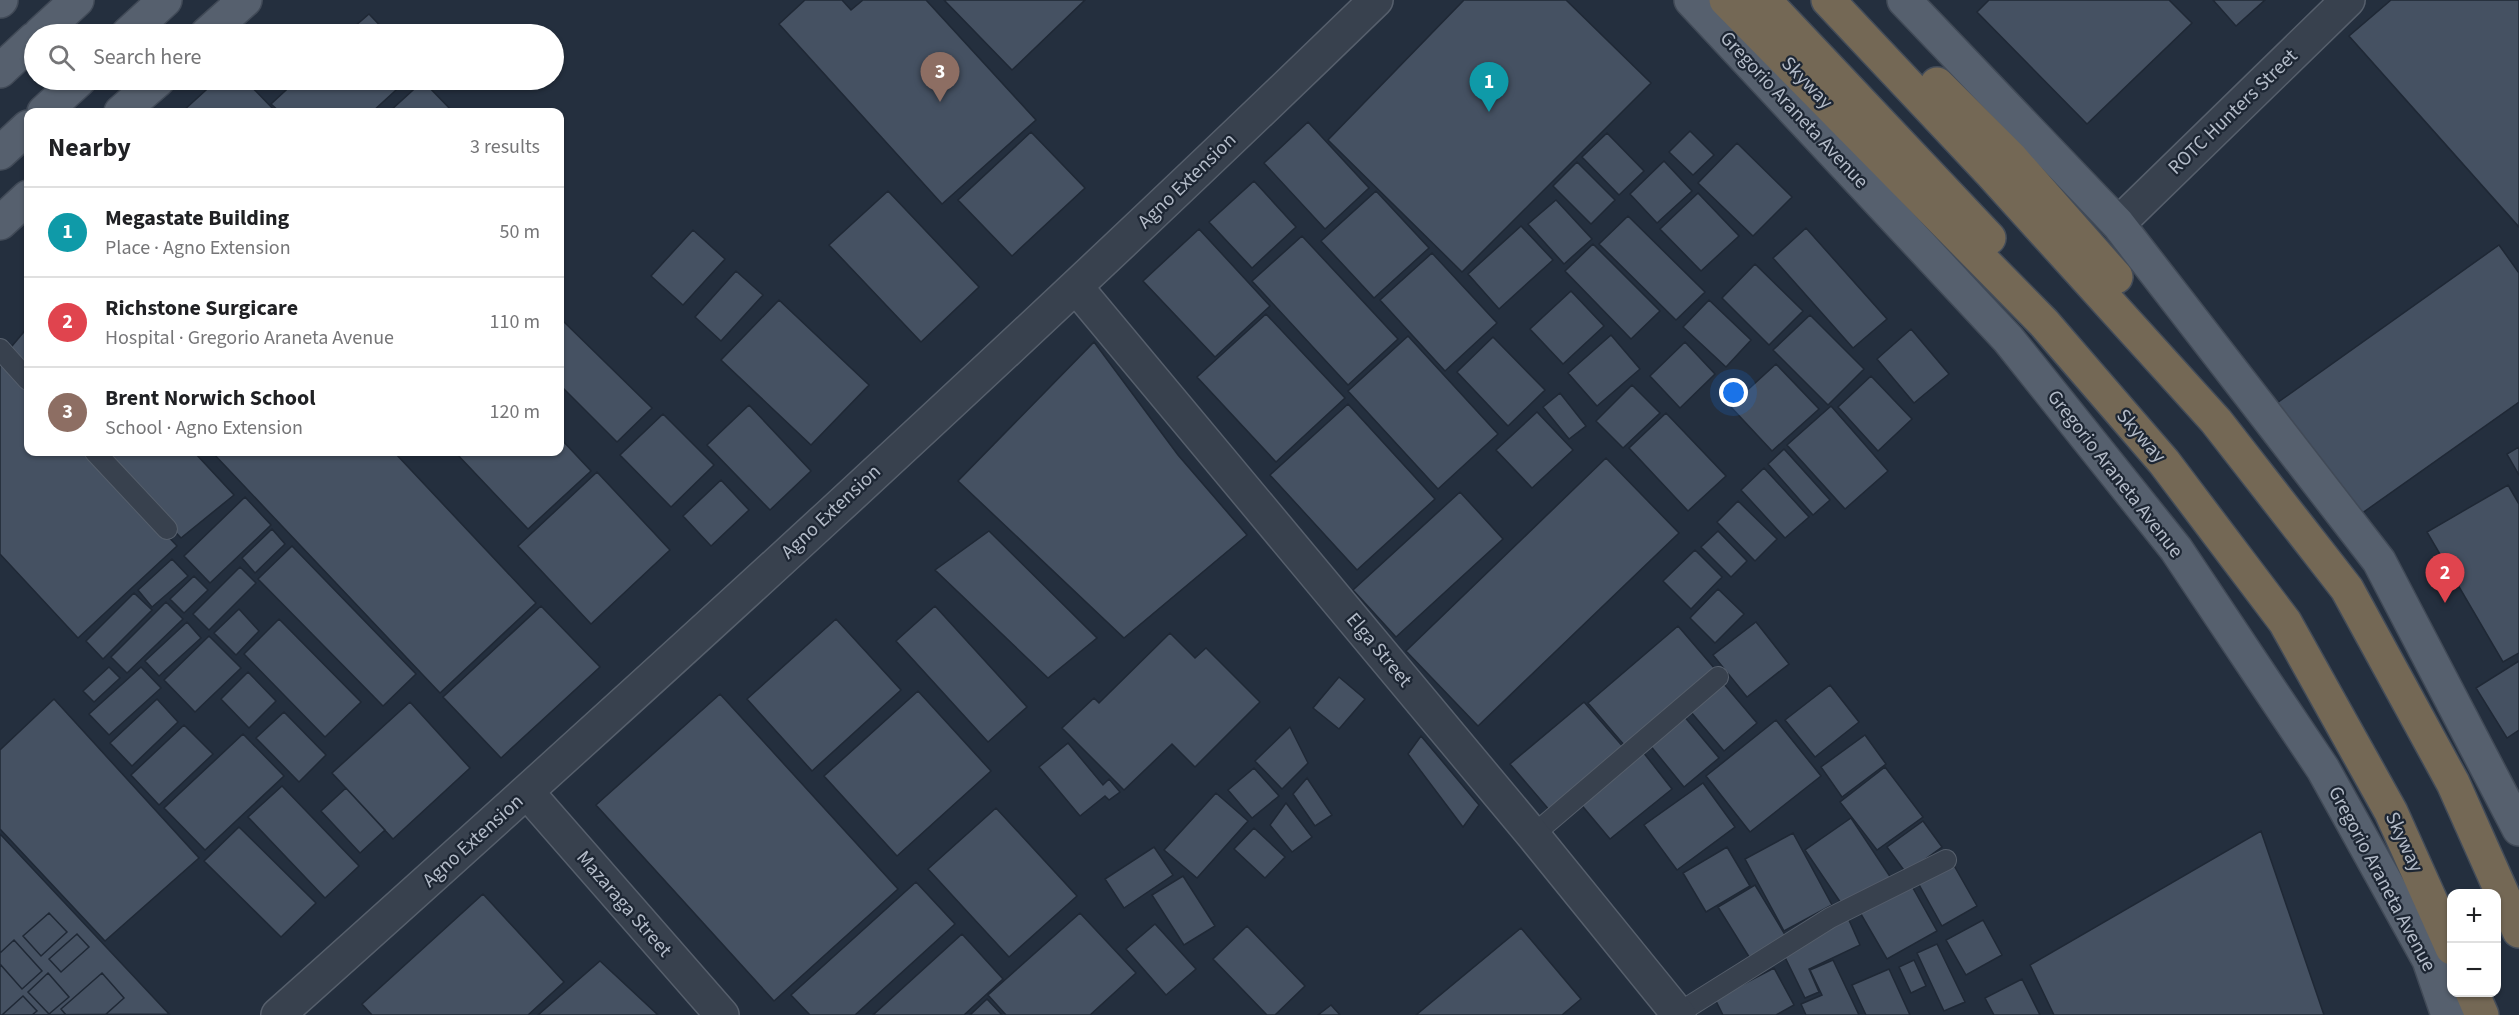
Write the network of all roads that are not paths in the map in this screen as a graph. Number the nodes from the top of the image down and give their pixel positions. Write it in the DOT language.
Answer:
graph roads {
  1 [pos="77,0"];
  2 [pos="165,0"];
  3 [pos="245,0"];
  4 [pos="1376,0"];
  5 [pos="1691,0"];
  6 [pos="1726,0"];
  7 [pos="1764,0"];
  8 [pos="1828,0"];
  9 [pos="1855,0"];
  10 [pos="1904,0"];
  11 [pos="2348,0"];
  12 [pos="51,24"];
  13 [pos="139,24"];
  14 [pos="218,24"];
  15 [pos="24,48"];
  16 [pos="0,71"];
  17 [pos="68,90"];
  18 [pos="146,90"];
  19 [pos="48,108"];
  20 [pos="126,108"];
  21 [pos="24,131"];
  22 [pos="0,153"];
  23 [pos="24,201"];
  24 [pos="0,222"];
  25 [pos="2118,224"];
  26 [pos="1076,287"];
  27 [pos="0,349"];
  28 [pos="24,376"];
  29 [pos="99,456"];
  30 [pos="167,528"];
  31 [pos="1718,677"];
  32 [pos="527,792"];
  33 [pos="2515,810"];
  34 [pos="1533,835"];
  35 [pos="1946,860"];
  36 [pos="2519,888"];
  37 [pos="2447,893"];
  38 [pos="2519,931"];
  39 [pos="2449,943"];
  40 [pos="2474,997"];
  41 [pos="2492,997"];
  42 [pos="1678,1014"];
  43 [pos="278,1015"];
  44 [pos="722,1015"];
  45 [pos="2448,1015"];
  46 [pos="2482,1015"];
  47 [pos="2500,1015"];
  1 -- 12 [label="main road"];
  2 -- 13 [label="main road"];
  3 -- 14 [label="main road"];
  4 -- 26 [label="street, Agno Extension"];
  5 -- 45 [label="main road, Gregorio Araneta Avenue"];
  6 -- 39 [label="highway, Skyway"];
  7 -- 37 [label="highway"];
  8 -- 38 [label="highway"];
  9 -- 36 [label="highway"];
  10 -- 25 [label="main road"];
  11 -- 25 [label="street, ROTC Hunters Street"];
  15 -- 16 [label="main road"];
  17 -- 19 [label="main road"];
  18 -- 20 [label="main road"];
  21 -- 22 [label="main road"];
  23 -- 24 [label="main road"];
  25 -- 33 [label="main road"];
  26 -- 32 [label="street, Agno Extension"];
  26 -- 34 [label="street, Elga Street"];
  27 -- 28 [label="lane"];
  29 -- 30 [label="lane"];
  31 -- 34 [label="lane"];
  32 -- 43 [label="street, Agno Extension"];
  32 -- 44 [label="street, Mazaraga Street"];
  34 -- 42 [label="street, Elga Street"];
  35 -- 42 [label="lane"];
  40 -- 46 [label="highway"];
  41 -- 47 [label="highway"];
}
